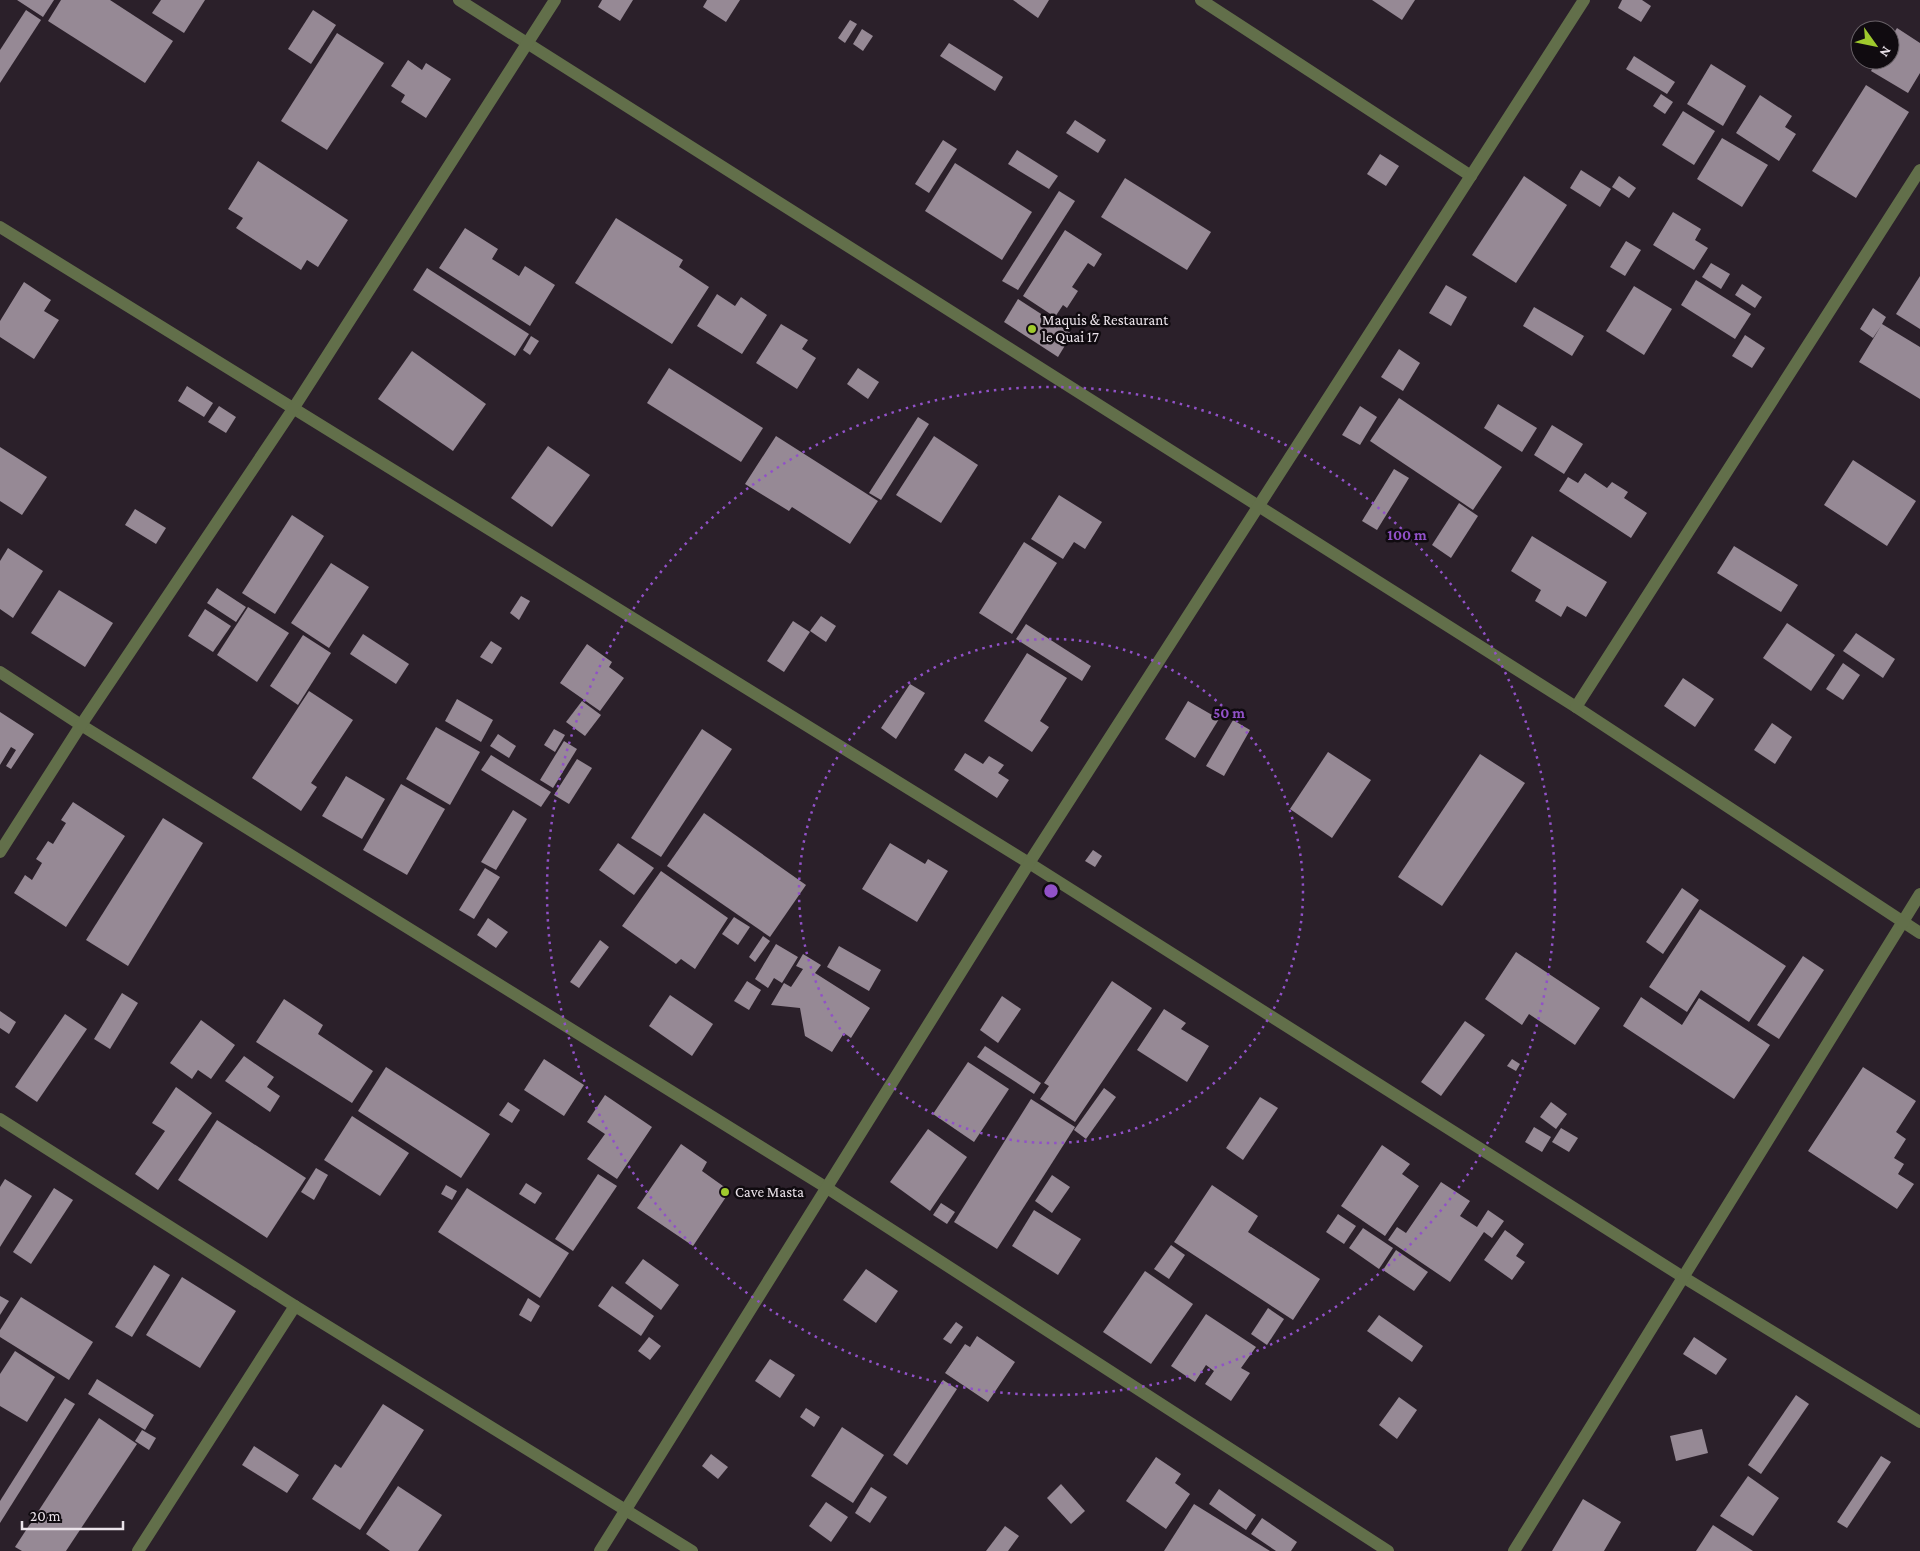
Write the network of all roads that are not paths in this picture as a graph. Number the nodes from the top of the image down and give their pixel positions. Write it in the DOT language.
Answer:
graph roads {
  1 [pos="459,0"];
  2 [pos="555,0"];
  3 [pos="1201,0"];
  4 [pos="1584,0"];
  5 [pos="528,43"];
  6 [pos="1920,170"];
  7 [pos="1471,176"];
  8 [pos="0,227"];
  9 [pos="293,408"];
  10 [pos="1260,506"];
  11 [pos="0,672"];
  12 [pos="1576,707"];
  13 [pos="81,725"];
  14 [pos="0,852"];
  15 [pos="1029,863"];
  16 [pos="1920,894"];
  17 [pos="1903,922"];
  18 [pos="1920,933"];
  19 [pos="0,1119"];
  20 [pos="827,1188"];
  21 [pos="1683,1277"];
  22 [pos="295,1306"];
  23 [pos="1920,1422"];
  24 [pos="626,1510"];
  25 [pos="138,1551"];
  26 [pos="600,1551"];
  27 [pos="692,1551"];
  28 [pos="1388,1551"];
  29 [pos="1514,1551"];
  1 -- 5 [label="street"];
  2 -- 5 [label="street"];
  3 -- 7 [label="street"];
  4 -- 7 [label="street"];
  5 -- 9 [label="street"];
  5 -- 10 [label="street"];
  6 -- 12 [label="street"];
  7 -- 10 [label="street"];
  8 -- 9 [label="street"];
  9 -- 13 [label="street"];
  9 -- 15 [label="street"];
  10 -- 12 [label="street"];
  10 -- 15 [label="street"];
  11 -- 13 [label="street"];
  12 -- 17 [label="street"];
  13 -- 14 [label="street"];
  13 -- 20 [label="street"];
  15 -- 20 [label="street"];
  15 -- 21 [label="street"];
  16 -- 17 [label="street"];
  17 -- 18 [label="street"];
  17 -- 21 [label="street"];
  19 -- 22 [label="street"];
  20 -- 24 [label="street"];
  20 -- 28 [label="street"];
  21 -- 23 [label="street"];
  21 -- 29 [label="street"];
  22 -- 24 [label="street"];
  22 -- 25 [label="street"];
  24 -- 26 [label="street"];
  24 -- 27 [label="street"];
}
